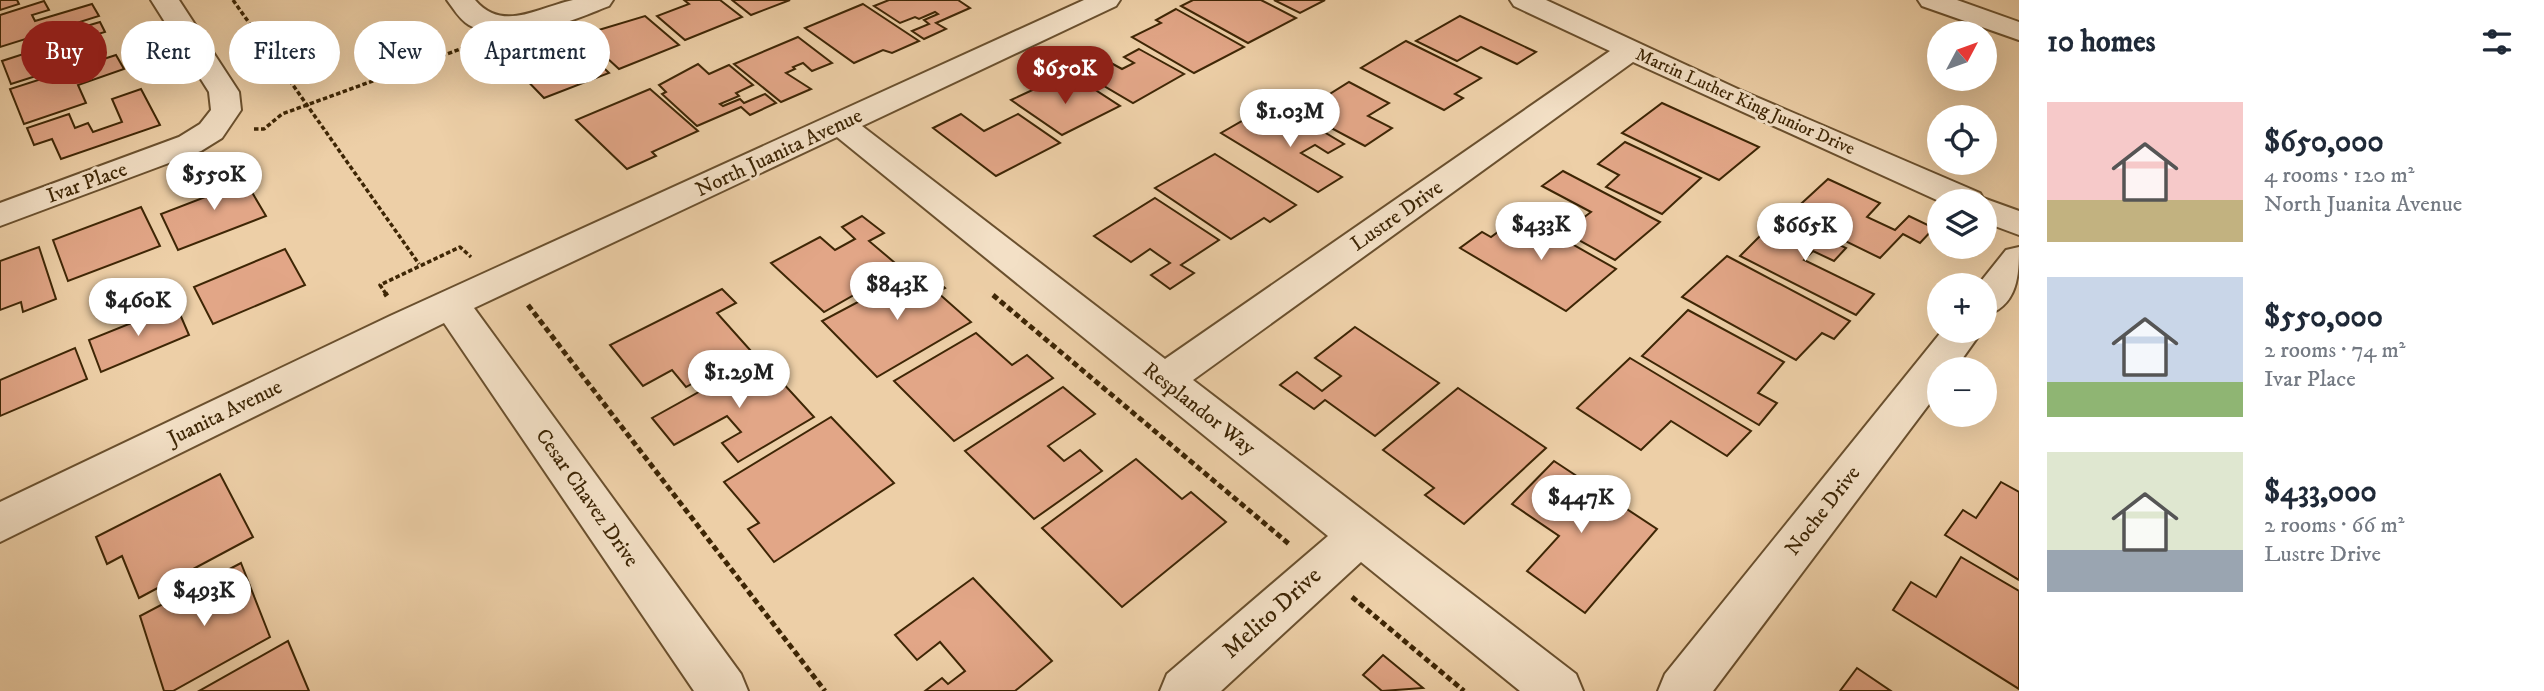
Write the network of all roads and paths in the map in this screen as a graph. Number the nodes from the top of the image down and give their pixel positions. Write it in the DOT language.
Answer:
graph roads {
  1 [pos="165,0"];
  2 [pos="233,0"];
  3 [pos="461,0"];
  4 [pos="599,0"];
  5 [pos="1106,0"];
  6 [pos="1524,0"];
  7 [pos="1937,1"];
  8 [pos="492,21"];
  9 [pos="523,21"];
  10 [pos="2019,32"];
  11 [pos="460,50"];
  12 [pos="1630,51"];
  13 [pos="309,104"];
  14 [pos="841,125"];
  15 [pos="211,131"];
  16 [pos="1941,189"];
  17 [pos="0,215"];
  18 [pos="1997,215"];
  19 [pos="2019,224"];
  20 [pos="2019,259"];
  21 [pos="419,264"];
  22 [pos="1997,287"];
  23 [pos="990,293"];
  24 [pos="540,299"];
  25 [pos="452,304"];
  26 [pos="1954,343"];
  27 [pos="1163,381"];
  28 [pos="0,523"];
  29 [pos="1359,536"];
  30 [pos="1321,570"];
  31 [pos="723,691"];
  32 [pos="825,691"];
  33 [pos="1185,691"];
  34 [pos="1464,691"];
  35 [pos="1558,691"];
  36 [pos="1683,691"];
  1 -- 15 [label="street"];
  2 -- 13 [label="path"];
  3 -- 8 [label="street"];
  4 -- 9 [label="street"];
  5 -- 14 [label="street, North Juanita Avenue"];
  6 -- 12 [label="street, Martin Luther King Junior Drive"];
  7 -- 10 [label="street"];
  11 -- 13 [label="path"];
  12 -- 16 [label="street, Martin Luther King Junior Drive"];
  12 -- 27 [label="street, Lustre Drive"];
  13 -- 15 [label="path"];
  13 -- 21 [label="path"];
  14 -- 25 [label="street, North Juanita Avenue"];
  14 -- 27 [label="street, Resplandor Way"];
  15 -- 17 [label="street, Ivar Place"];
  18 -- 19 [label="street"];
  20 -- 22 [label="street"];
  23 -- 30 [label="path"];
  24 -- 32 [label="path"];
  25 -- 28 [label="street, Juanita Avenue"];
  25 -- 31 [label="street, Cesar Chavez Drive"];
  26 -- 36 [label="street, Noche Drive"];
  27 -- 29 [label="street, Resplandor Way"];
  29 -- 30 [label="street, Melito Drive"];
  29 -- 35 [label="street, Resplandor Way"];
  30 -- 33 [label="street, Melito Drive"];
  30 -- 34 [label="path"];
}
